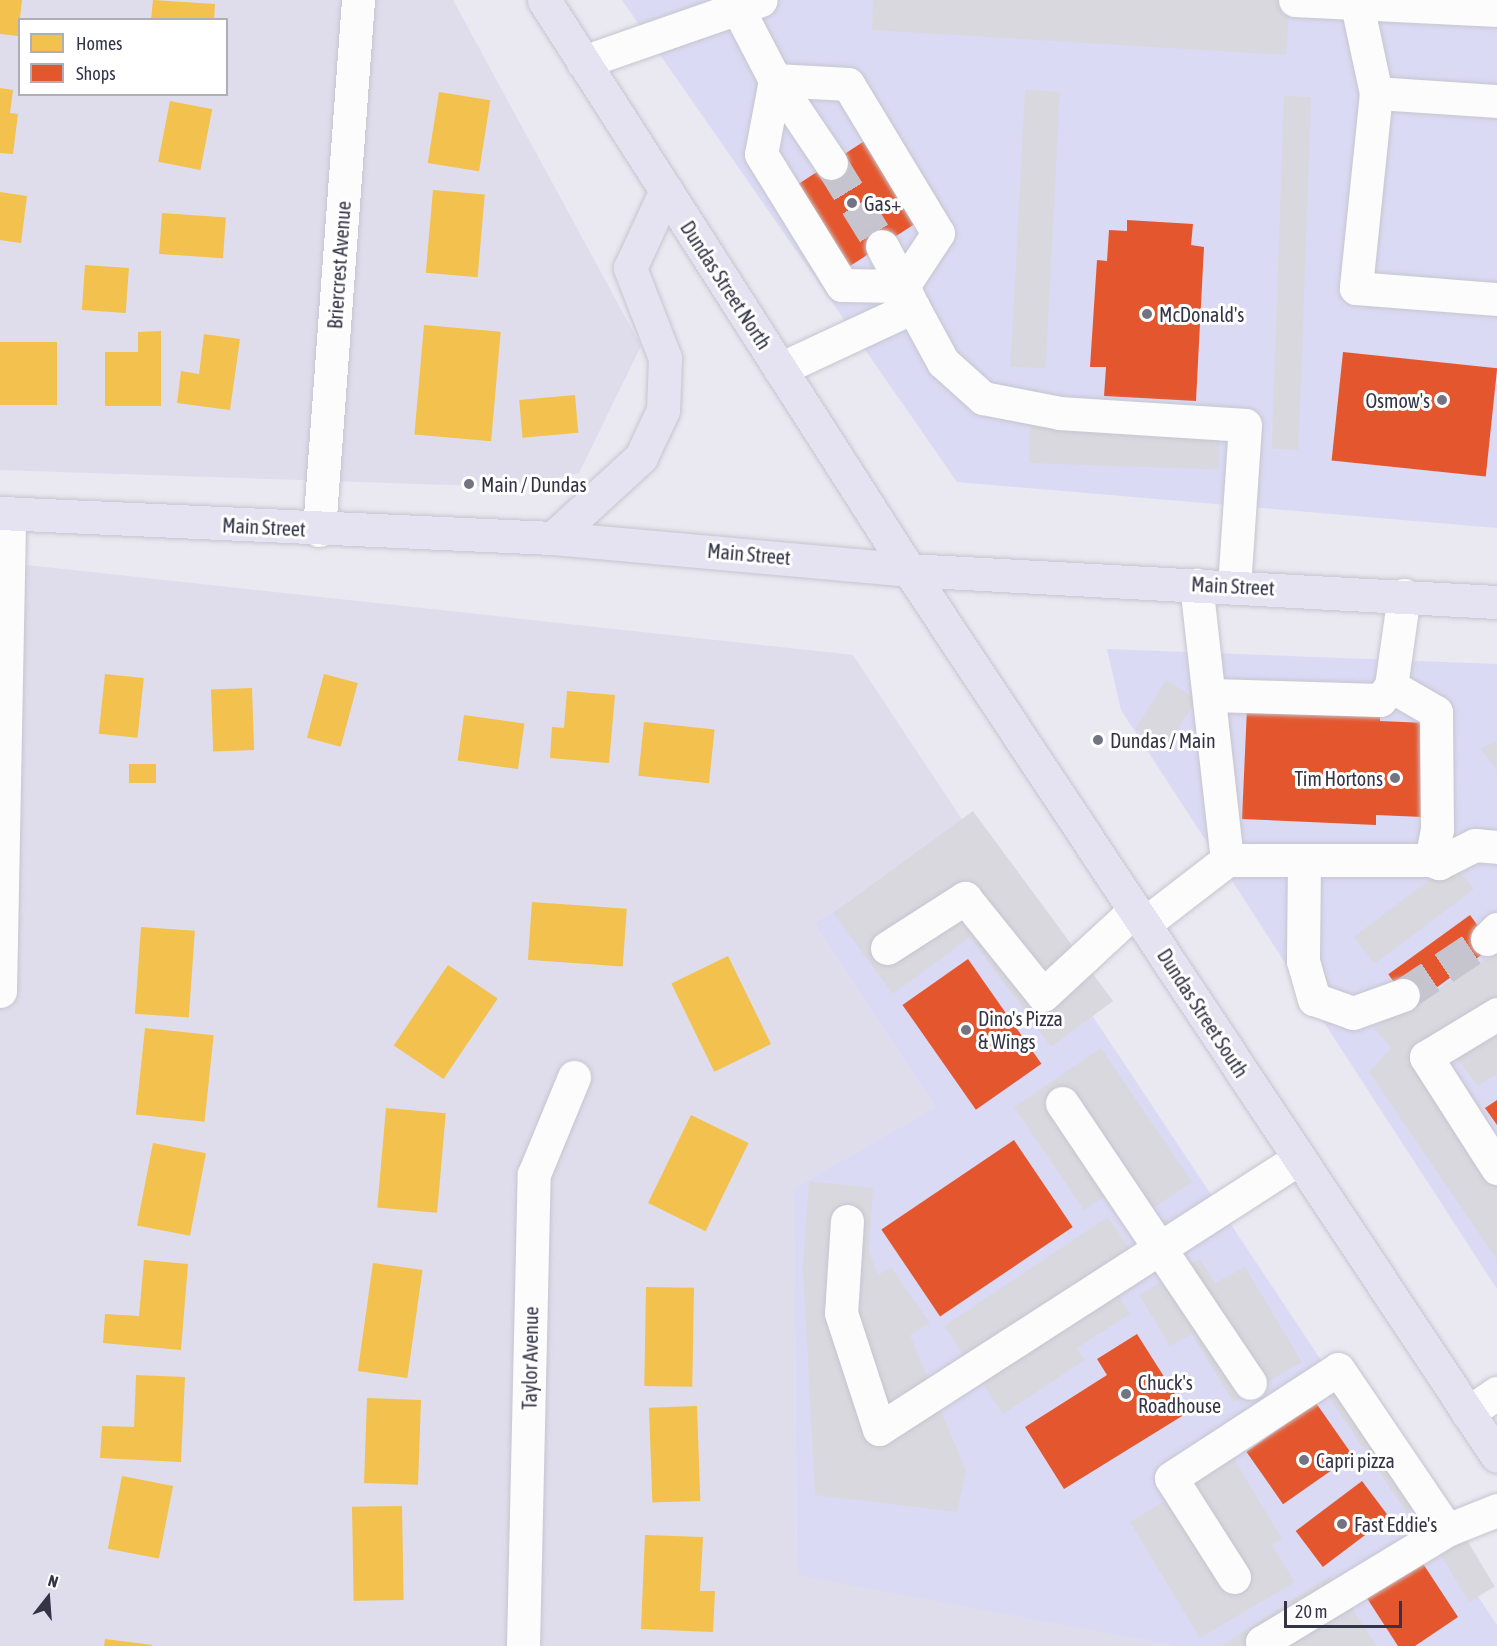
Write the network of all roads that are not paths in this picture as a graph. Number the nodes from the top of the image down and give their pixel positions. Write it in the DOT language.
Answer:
graph roads {
  1 [pos="358,0"];
  2 [pos="544,0"];
  3 [pos="1295,0"];
  4 [pos="1356,1"];
  5 [pos="749,5"];
  6 [pos="1497,10"];
  7 [pos="583,62"];
  8 [pos="775,80"];
  9 [pos="1376,93"];
  10 [pos="1497,101"];
  11 [pos="831,163"];
  12 [pos="666,190"];
  13 [pos="882,246"];
  14 [pos="908,296"];
  15 [pos="1497,299"];
  16 [pos="780,369"];
  17 [pos="4,513"];
  18 [pos="319,530"];
  19 [pos="553,538"];
  20 [pos="909,570"];
  21 [pos="1196,585"];
  22 [pos="1234,586"];
  23 [pos="1404,595"];
  24 [pos="1497,602"];
  25 [pos="1391,686"];
  26 [pos="1212,695"];
  27 [pos="1497,847"];
  28 [pos="1227,860"];
  29 [pos="1431,860"];
  30 [pos="1304,861"];
  31 [pos="1140,917"];
  32 [pos="887,948"];
  33 [pos="0,991"];
  34 [pos="1403,995"];
  35 [pos="1497,1014"];
  36 [pos="574,1077"];
  37 [pos="1062,1104"];
  38 [pos="1299,1158"];
  39 [pos="1497,1168"];
  40 [pos="847,1221"];
  41 [pos="1159,1248"];
  42 [pos="1250,1383"];
  43 [pos="1497,1393"];
  44 [pos="1468,1413"];
  45 [pos="1497,1456"];
  46 [pos="1497,1510"];
  47 [pos="1447,1530"];
  48 [pos="1234,1577"];
  49 [pos="523,1646"];
  50 [pos="1265,1646"];
  1 -- 18 [label="street, Briercrest Avenue"];
  2 -- 7 [label="main road, Dundas Street North"];
  3 -- 4 [label="street"];
  4 -- 6 [label="street"];
  4 -- 9 [label="street"];
  5 -- 7 [label="street"];
  5 -- 8 [label="street"];
  7 -- 12 [label="main road, Dundas Street North"];
  8 -- 11 [label="street"];
  8 -- 14 [label="street"];
  8 -- 14 [label="street"];
  9 -- 10 [label="street"];
  9 -- 15 [label="street"];
  12 -- 16 [label="main road, Dundas Street North"];
  12 -- 19 [label="main road"];
  13 -- 14 [label="street"];
  14 -- 16 [label="street"];
  14 -- 22 [label="street"];
  16 -- 20 [label="main road, Dundas Street North"];
  17 -- 18 [label="main road, Main Street"];
  17 -- 33 [label="street"];
  18 -- 19 [label="main road, Main Street"];
  19 -- 20 [label="main road, Main Street"];
  20 -- 21 [label="main road, Main Street"];
  20 -- 31 [label="main road, Dundas Street South"];
  21 -- 22 [label="main road, Main Street"];
  21 -- 26 [label="street"];
  22 -- 23 [label="main road, Main Street"];
  23 -- 24 [label="main road, Main Street"];
  23 -- 25 [label="street"];
  25 -- 26 [label="street"];
  25 -- 29 [label="street"];
  26 -- 28 [label="street"];
  27 -- 29 [label="street"];
  28 -- 30 [label="street"];
  28 -- 31 [label="street"];
  29 -- 30 [label="street"];
  30 -- 34 [label="street"];
  31 -- 32 [label="street"];
  31 -- 38 [label="main road, Dundas Street South"];
  35 -- 39 [label="street"];
  36 -- 49 [label="street, Taylor Avenue"];
  37 -- 41 [label="street"];
  38 -- 41 [label="street"];
  38 -- 44 [label="main road, Dundas Street South"];
  40 -- 41 [label="street"];
  41 -- 42 [label="street"];
  43 -- 44 [label="street"];
  44 -- 45 [label="main road, Dundas Street South"];
  46 -- 47 [label="street"];
  47 -- 48 [label="street"];
  47 -- 50 [label="street"];
}
